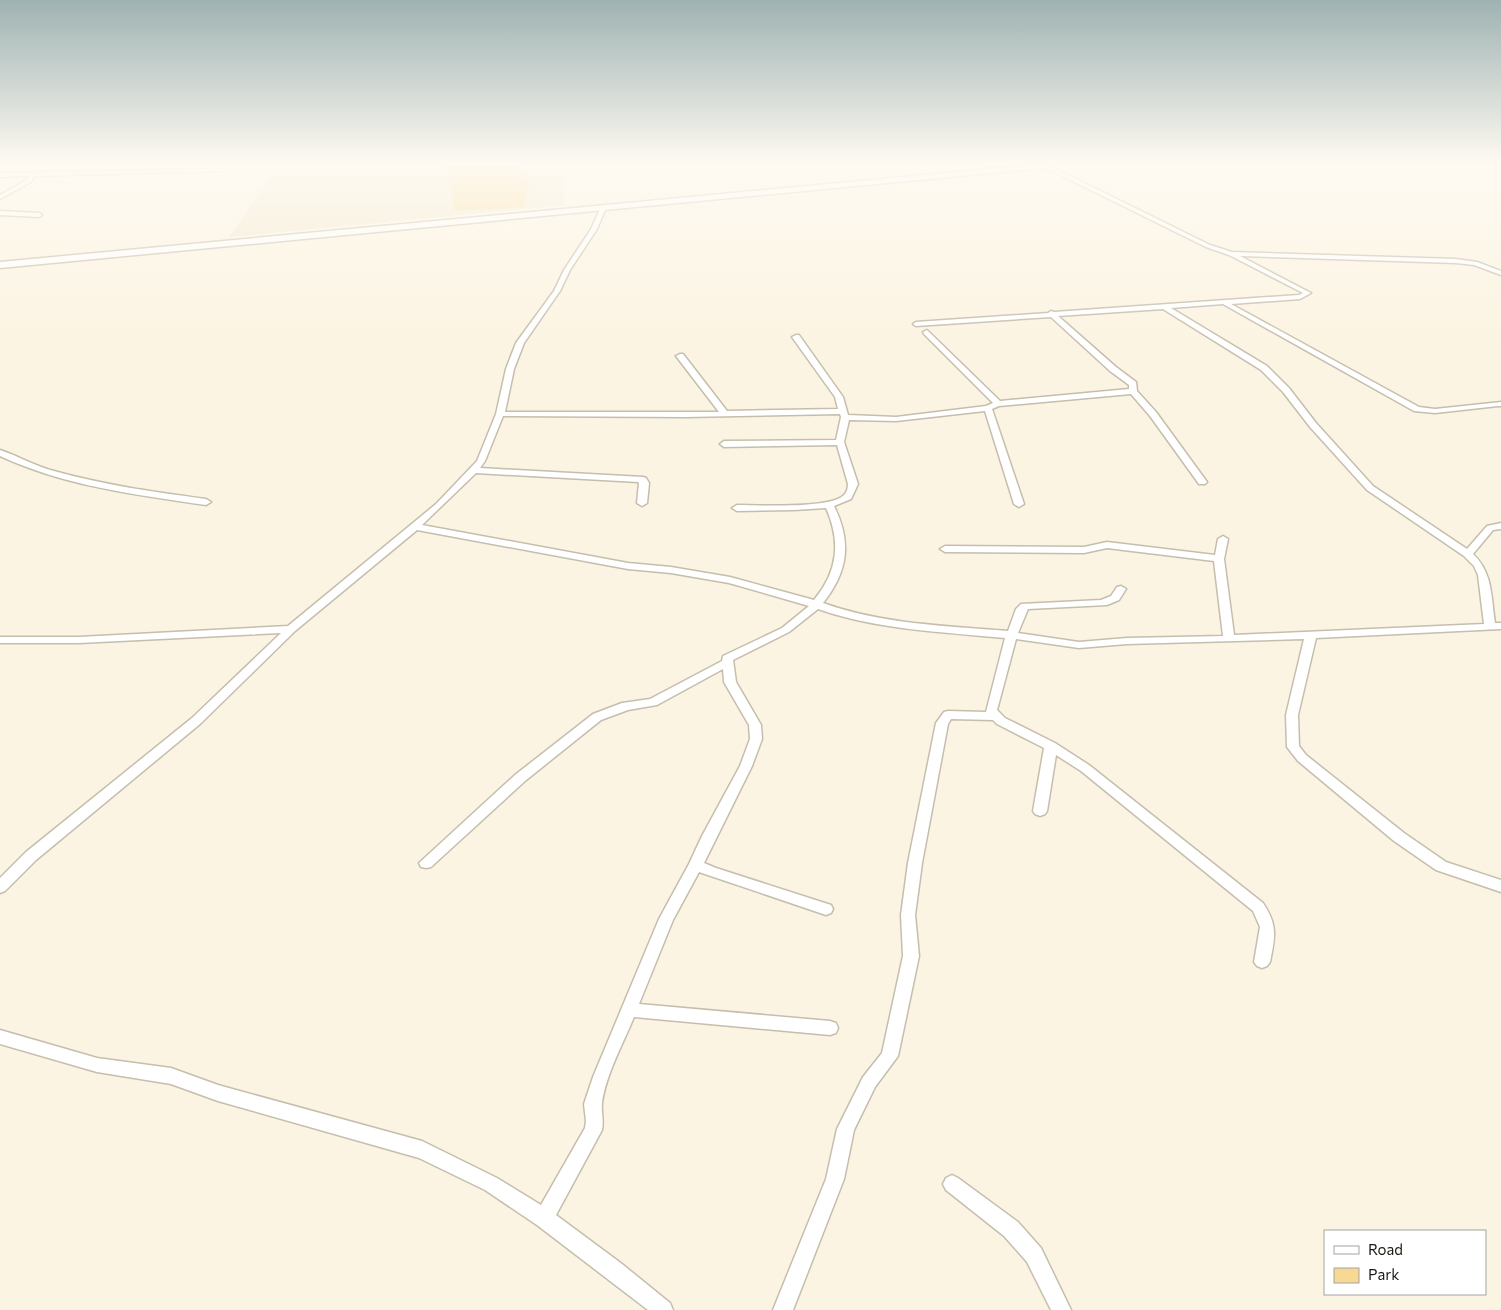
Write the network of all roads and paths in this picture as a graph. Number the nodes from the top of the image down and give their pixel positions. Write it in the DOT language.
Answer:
graph roads {
  1 [pos="411,226"];
  2 [pos="593,226"];
  3 [pos="1169,226"];
  4 [pos="1230,254"];
  5 [pos="0,265"];
  6 [pos="1501,273"];
  7 [pos="1223,302"];
  8 [pos="1163,306"];
  9 [pos="1051,313"];
  10 [pos="916,324"];
  11 [pos="926,332"];
  12 [pos="796,337"];
  13 [pos="680,356"];
  14 [pos="1134,391"];
  15 [pos="998,404"];
  16 [pos="1498,404"];
  17 [pos="988,408"];
  18 [pos="500,414"];
  19 [pos="725,414"];
  20 [pos="844,414"];
  21 [pos="840,442"];
  22 [pos="724,444"];
  23 [pos="0,453"];
  24 [pos="474,470"];
  25 [pos="1202,482"];
  26 [pos="206,502"];
  27 [pos="642,503"];
  28 [pos="1019,504"];
  29 [pos="830,506"];
  30 [pos="737,508"];
  31 [pos="1501,526"];
  32 [pos="415,527"];
  33 [pos="1223,539"];
  34 [pos="945,549"];
  35 [pos="1468,554"];
  36 [pos="1219,558"];
  37 [pos="1120,589"];
  38 [pos="815,604"];
  39 [pos="1496,627"];
  40 [pos="291,629"];
  41 [pos="1310,634"];
  42 [pos="1012,635"];
  43 [pos="1229,639"];
  44 [pos="0,640"];
  45 [pos="726,663"];
  46 [pos="995,716"];
  47 [pos="1051,746"];
  48 [pos="1040,811"];
  49 [pos="426,863"];
  50 [pos="696,865"];
  51 [pos="1501,886"];
  52 [pos="0,888"];
  53 [pos="826,909"];
  54 [pos="1262,962"];
  55 [pos="629,1010"];
  56 [pos="830,1028"];
  57 [pos="0,1037"];
  58 [pos="952,1184"];
  59 [pos="544,1218"];
  60 [pos="663,1310"];
  61 [pos="783,1310"];
  62 [pos="1061,1310"];
  1 -- 5 [label="main road"];
  2 -- 18 [label="street"];
  3 -- 4 [label="street"];
  4 -- 6 [label="street"];
  4 -- 7 [label="street"];
  7 -- 8 [label="street"];
  7 -- 16 [label="street"];
  8 -- 9 [label="street"];
  8 -- 35 [label="street"];
  9 -- 10 [label="street"];
  9 -- 14 [label="street"];
  11 -- 15 [label="street"];
  12 -- 20 [label="street"];
  13 -- 19 [label="street"];
  14 -- 15 [label="street"];
  14 -- 25 [label="street"];
  15 -- 17 [label="street"];
  17 -- 20 [label="street"];
  17 -- 28 [label="street"];
  18 -- 19 [label="street"];
  18 -- 24 [label="street"];
  19 -- 20 [label="street"];
  20 -- 21 [label="street"];
  21 -- 22 [label="street"];
  21 -- 29 [label="street"];
  23 -- 26 [label="street"];
  24 -- 27 [label="street"];
  24 -- 32 [label="street"];
  29 -- 30 [label="street"];
  29 -- 38 [label="street"];
  31 -- 35 [label="street"];
  32 -- 38 [label="street"];
  32 -- 40 [label="street"];
  33 -- 36 [label="street"];
  34 -- 36 [label="street"];
  35 -- 39 [label="street"];
  36 -- 43 [label="street"];
  37 -- 42 [label="street"];
  38 -- 42 [label="street"];
  38 -- 45 [label="street"];
  39 -- 41 [label="street"];
  40 -- 44 [label="street"];
  40 -- 52 [label="street"];
  41 -- 43 [label="street"];
  41 -- 51 [label="street"];
  42 -- 43 [label="street"];
  42 -- 46 [label="street"];
  45 -- 49 [label="street"];
  45 -- 50 [label="street"];
  46 -- 47 [label="street"];
  46 -- 61 [label="street"];
  47 -- 48 [label="street"];
  47 -- 54 [label="street"];
  50 -- 53 [label="street"];
  50 -- 55 [label="street"];
  55 -- 56 [label="street"];
  55 -- 59 [label="street"];
  57 -- 59 [label="street"];
  58 -- 62 [label="street"];
  59 -- 60 [label="street"];
}
